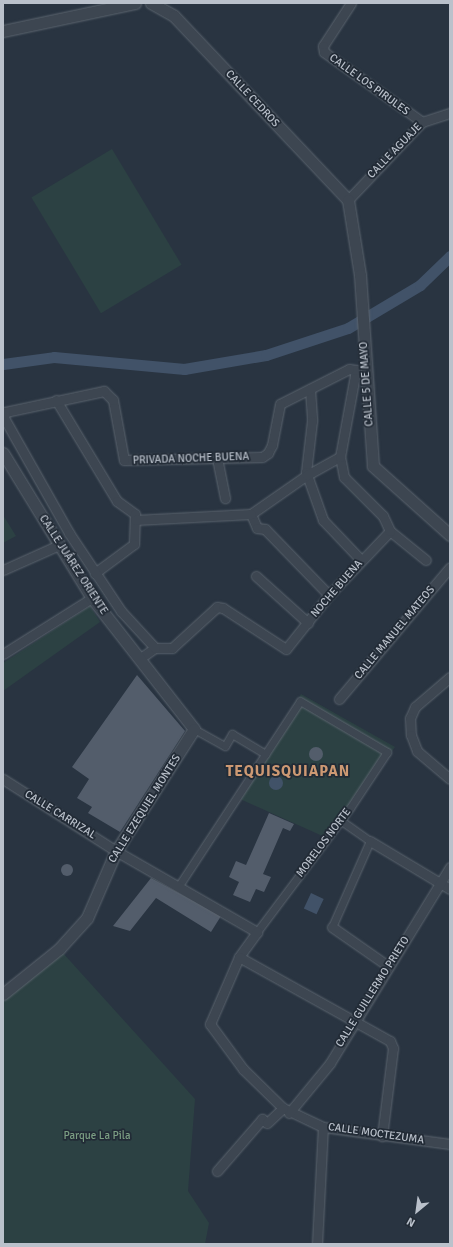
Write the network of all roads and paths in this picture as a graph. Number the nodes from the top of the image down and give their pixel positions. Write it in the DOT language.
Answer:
graph roads {
  1 [pos="135,3"];
  2 [pos="151,3"];
  3 [pos="351,3"];
  4 [pos="3,31"];
  5 [pos="450,113"];
  6 [pos="422,122"];
  7 [pos="348,200"];
  8 [pos="310,389"];
  9 [pos="56,400"];
  10 [pos="3,453"];
  11 [pos="340,457"];
  12 [pos="217,458"];
  13 [pos="307,475"];
  14 [pos="225,498"];
  15 [pos="251,514"];
  16 [pos="135,517"];
  17 [pos="390,531"];
  18 [pos="450,535"];
  19 [pos="59,545"];
  20 [pos="361,560"];
  21 [pos="426,560"];
  22 [pos="450,567"];
  23 [pos="3,570"];
  24 [pos="95,573"];
  25 [pos="256,576"];
  26 [pos="329,595"];
  27 [pos="92,598"];
  28 [pos="308,623"];
  29 [pos="155,648"];
  30 [pos="3,654"];
  31 [pos="139,659"];
  32 [pos="450,677"];
  33 [pos="339,699"];
  34 [pos="194,729"];
  35 [pos="265,754"];
  36 [pos="3,779"];
  37 [pos="450,779"];
  38 [pos="341,821"];
  39 [pos="370,841"];
  40 [pos="116,851"];
  41 [pos="450,867"];
  42 [pos="440,884"];
  43 [pos="178,887"];
  44 [pos="450,889"];
  45 [pos="332,927"];
  46 [pos="257,932"];
  47 [pos="239,957"];
  48 [pos="388,966"];
  49 [pos="3,994"];
  50 [pos="356,1021"];
  51 [pos="286,1110"];
  52 [pos="323,1127"];
  53 [pos="382,1136"];
  54 [pos="450,1144"];
  55 [pos="217,1171"];
  56 [pos="317,1244"];
  1 -- 4 [label="street"];
  2 -- 7 [label="street, CALLE CEDROS"];
  3 -- 6 [label="street, CALLE LOS PIRULES"];
  5 -- 6 [label="street, CALLE AGUAJE"];
  6 -- 7 [label="street, CALLE AGUAJE"];
  7 -- 18 [label="street, CALLE 5 DE MAYO"];
  8 -- 11 [label="street, PRIVADA NOCHE BUENA"];
  8 -- 12 [label="street, PRIVADA NOCHE BUENA"];
  8 -- 13 [label="street"];
  9 -- 12 [label="street, PRIVADA NOCHE BUENA"];
  9 -- 16 [label="street"];
  9 -- 24 [label="street, PRIVADA NOCHE BUENA"];
  10 -- 19 [label="street, CALLE JUÁREZ ORIENTE"];
  11 -- 13 [label="street"];
  11 -- 17 [label="street"];
  12 -- 14 [label="street"];
  13 -- 15 [label="street"];
  13 -- 20 [label="street"];
  15 -- 16 [label="street"];
  15 -- 26 [label="street"];
  16 -- 24 [label="street"];
  17 -- 20 [label="street, NOCHE BUENA"];
  17 -- 21 [label="street"];
  19 -- 23 [label="street"];
  19 -- 27 [label="street, CALLE JUÁREZ ORIENTE"];
  20 -- 26 [label="street, NOCHE BUENA"];
  22 -- 33 [label="street, CALLE MANUEL MATEOS"];
  24 -- 29 [label="street, PRIVADA NOCHE BUENA"];
  25 -- 28 [label="street"];
  26 -- 28 [label="street, NOCHE BUENA"];
  27 -- 30 [label="street"];
  27 -- 31 [label="street, CALLE JUÁREZ ORIENTE"];
  28 -- 29 [label="street, NOCHE BUENA"];
  29 -- 31 [label="street, NOCHE BUENA"];
  31 -- 34 [label="street, CALLE JUÁREZ ORIENTE"];
  32 -- 37 [label="street"];
  34 -- 35 [label="street"];
  34 -- 40 [label="street, CALLE EZEQUIEL MONTES"];
  35 -- 38 [label="street, MORELOS NORTE"];
  35 -- 43 [label="street"];
  36 -- 40 [label="street, CALLE CARRIZAL"];
  38 -- 39 [label="street"];
  38 -- 46 [label="street, MORELOS NORTE"];
  39 -- 42 [label="street"];
  39 -- 45 [label="street"];
  40 -- 43 [label="street, CALLE CARRIZAL"];
  40 -- 49 [label="street, CALLE EZEQUIEL MONTES"];
  41 -- 42 [label="street, CALLE GUILLERMO PRIETO"];
  42 -- 44 [label="street"];
  42 -- 48 [label="street, CALLE GUILLERMO PRIETO"];
  43 -- 46 [label="street, CALLE CARRIZAL"];
  45 -- 48 [label="street"];
  46 -- 47 [label="street"];
  47 -- 50 [label="street"];
  47 -- 51 [label="street"];
  48 -- 50 [label="street, CALLE GUILLERMO PRIETO"];
  50 -- 51 [label="street, CALLE GUILLERMO PRIETO"];
  50 -- 53 [label="street"];
  51 -- 52 [label="street, CALLE MOCTEZUMA"];
  51 -- 55 [label="street, CALLE GUILLERMO PRIETO"];
  52 -- 53 [label="street, CALLE MOCTEZUMA"];
  52 -- 56 [label="street"];
  53 -- 54 [label="street, CALLE MOCTEZUMA"];
}
